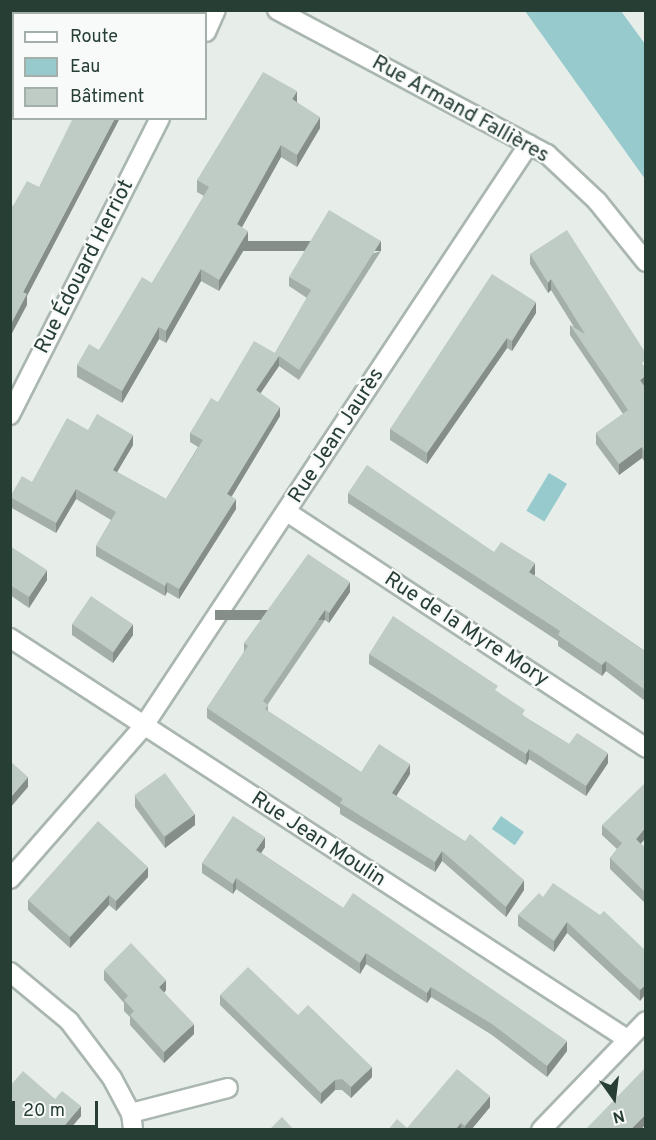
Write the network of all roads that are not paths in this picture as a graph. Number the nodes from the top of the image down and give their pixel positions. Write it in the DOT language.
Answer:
graph roads {
  1 [pos="216,10"];
  2 [pos="277,10"];
  3 [pos="207,30"];
  4 [pos="159,120"];
  5 [pos="529,144"];
  6 [pos="645,262"];
  7 [pos="10,415"];
  8 [pos="287,512"];
  9 [pos="10,638"];
  10 [pos="143,727"];
  11 [pos="645,748"];
  12 [pos="10,879"];
  13 [pos="10,972"];
  14 [pos="645,1021"];
  15 [pos="627,1039"];
  16 [pos="228,1088"];
  17 [pos="132,1121"];
  18 [pos="541,1130"];
  1 -- 3 [label="street"];
  2 -- 5 [label="street, Rue Armand Fallières"];
  4 -- 7 [label="street, Rue Édouard Herriot"];
  5 -- 6 [label="street, Rue Armand Fallières"];
  5 -- 8 [label="street, Rue Jean Jaurès"];
  8 -- 10 [label="street, Rue Jean Jaurès"];
  8 -- 11 [label="street, Rue de la Myre Mory"];
  9 -- 10 [label="street, Rue Jean Moulin"];
  10 -- 12 [label="street, Rue Jean Jaurès"];
  10 -- 15 [label="street, Rue Jean Moulin"];
  13 -- 17 [label="street"];
  14 -- 15 [label="street"];
  15 -- 18 [label="street"];
  16 -- 17 [label="street"];
}
